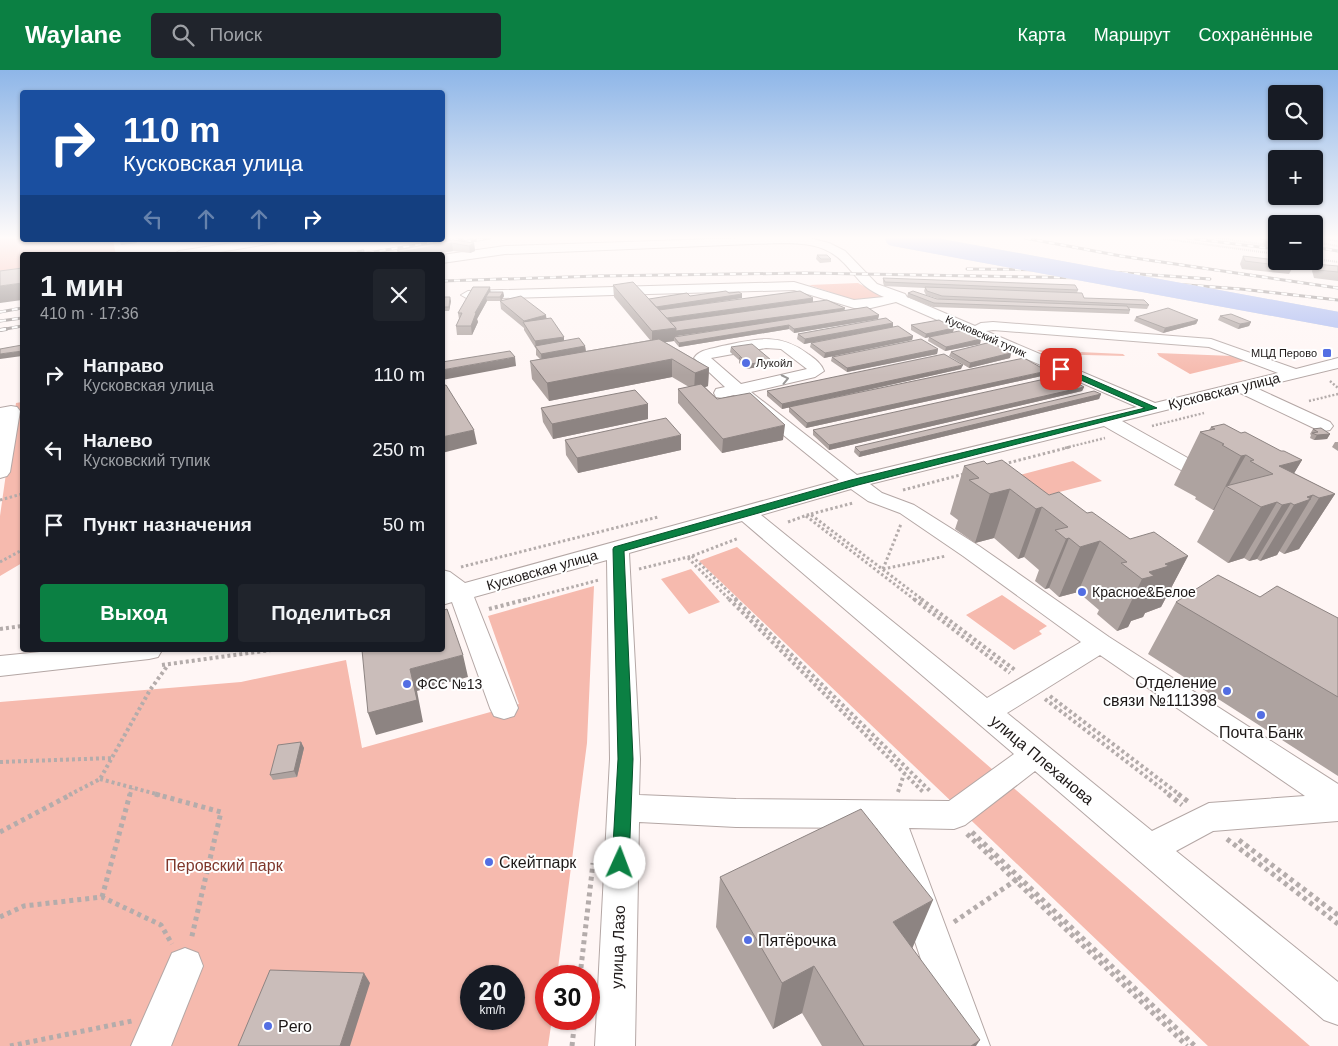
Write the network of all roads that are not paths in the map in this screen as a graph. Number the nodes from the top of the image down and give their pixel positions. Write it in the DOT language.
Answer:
graph roads {
  1 [pos="869,284"];
  2 [pos="1140,284"];
  3 [pos="1185,284"];
  4 [pos="468,295"];
  5 [pos="901,297"];
  6 [pos="1338,311"];
  7 [pos="1338,320"];
  8 [pos="978,332"];
  9 [pos="1338,363"];
  10 [pos="1296,374"];
  11 [pos="726,387"];
  12 [pos="1240,387"];
  13 [pos="1153,408"];
  14 [pos="0,413"];
  15 [pos="1106,420"];
  16 [pos="1324,426"];
  17 [pos="1195,470"];
  18 [pos="0,472"];
  19 [pos="854,482"];
  20 [pos="743,526"];
  21 [pos="619,562"];
  22 [pos="453,595"];
  23 [pos="1100,643"];
  24 [pos="109,652"];
  25 [pos="0,666"];
  26 [pos="504,708"];
  27 [pos="985,713"];
  28 [pos="1036,755"];
  29 [pos="1338,801"];
  30 [pos="1338,807"];
  31 [pos="622,808"];
  32 [pos="889,816"];
  33 [pos="1149,849"];
  34 [pos="185,966"];
  35 [pos="1338,1006"];
  36 [pos="158,1030"];
  37 [pos="615,1046"];
  38 [pos="970,1046"];
  1 -- 5 [label="street, Кусковский тупик"];
  2 -- 7 [label="main road, bridge"];
  3 -- 6 [label="main road"];
  4 -- 5 [label="street"];
  5 -- 8 [label="street, Кусковский тупик"];
  8 -- 10 [label="street"];
  8 -- 13 [label="street, Кусковский тупик"];
  9 -- 10 [label="street, Кусковская улица"];
  10 -- 12 [label="street, Кусковская улица"];
  11 -- 11 [label="street"];
  11 -- 19 [label="street"];
  12 -- 13 [label="street, Кусковская улица"];
  12 -- 16 [label="street"];
  13 -- 15 [label="street, Кусковская улица"];
  14 -- 18 [label="street"];
  15 -- 17 [label="street"];
  15 -- 19 [label="street, Кусковская улица"];
  19 -- 20 [label="street, Кусковская улица"];
  19 -- 23 [label="street"];
  20 -- 21 [label="street, Кусковская улица"];
  20 -- 27 [label="street, улица Плеханова"];
  21 -- 22 [label="street, Кусковская улица"];
  21 -- 31 [label="street, улица Лазо"];
  22 -- 26 [label="street"];
  23 -- 27 [label="street"];
  23 -- 29 [label="street"];
  24 -- 25 [label="street"];
  27 -- 28 [label="street, улица Плеханова"];
  28 -- 32 [label="street"];
  28 -- 33 [label="street, улица Плеханова"];
  30 -- 33 [label="street"];
  31 -- 32 [label="street"];
  31 -- 37 [label="street, улица Лазо"];
  32 -- 38 [label="street"];
  33 -- 35 [label="street, улица Плеханова"];
  34 -- 36 [label="street"];
}
